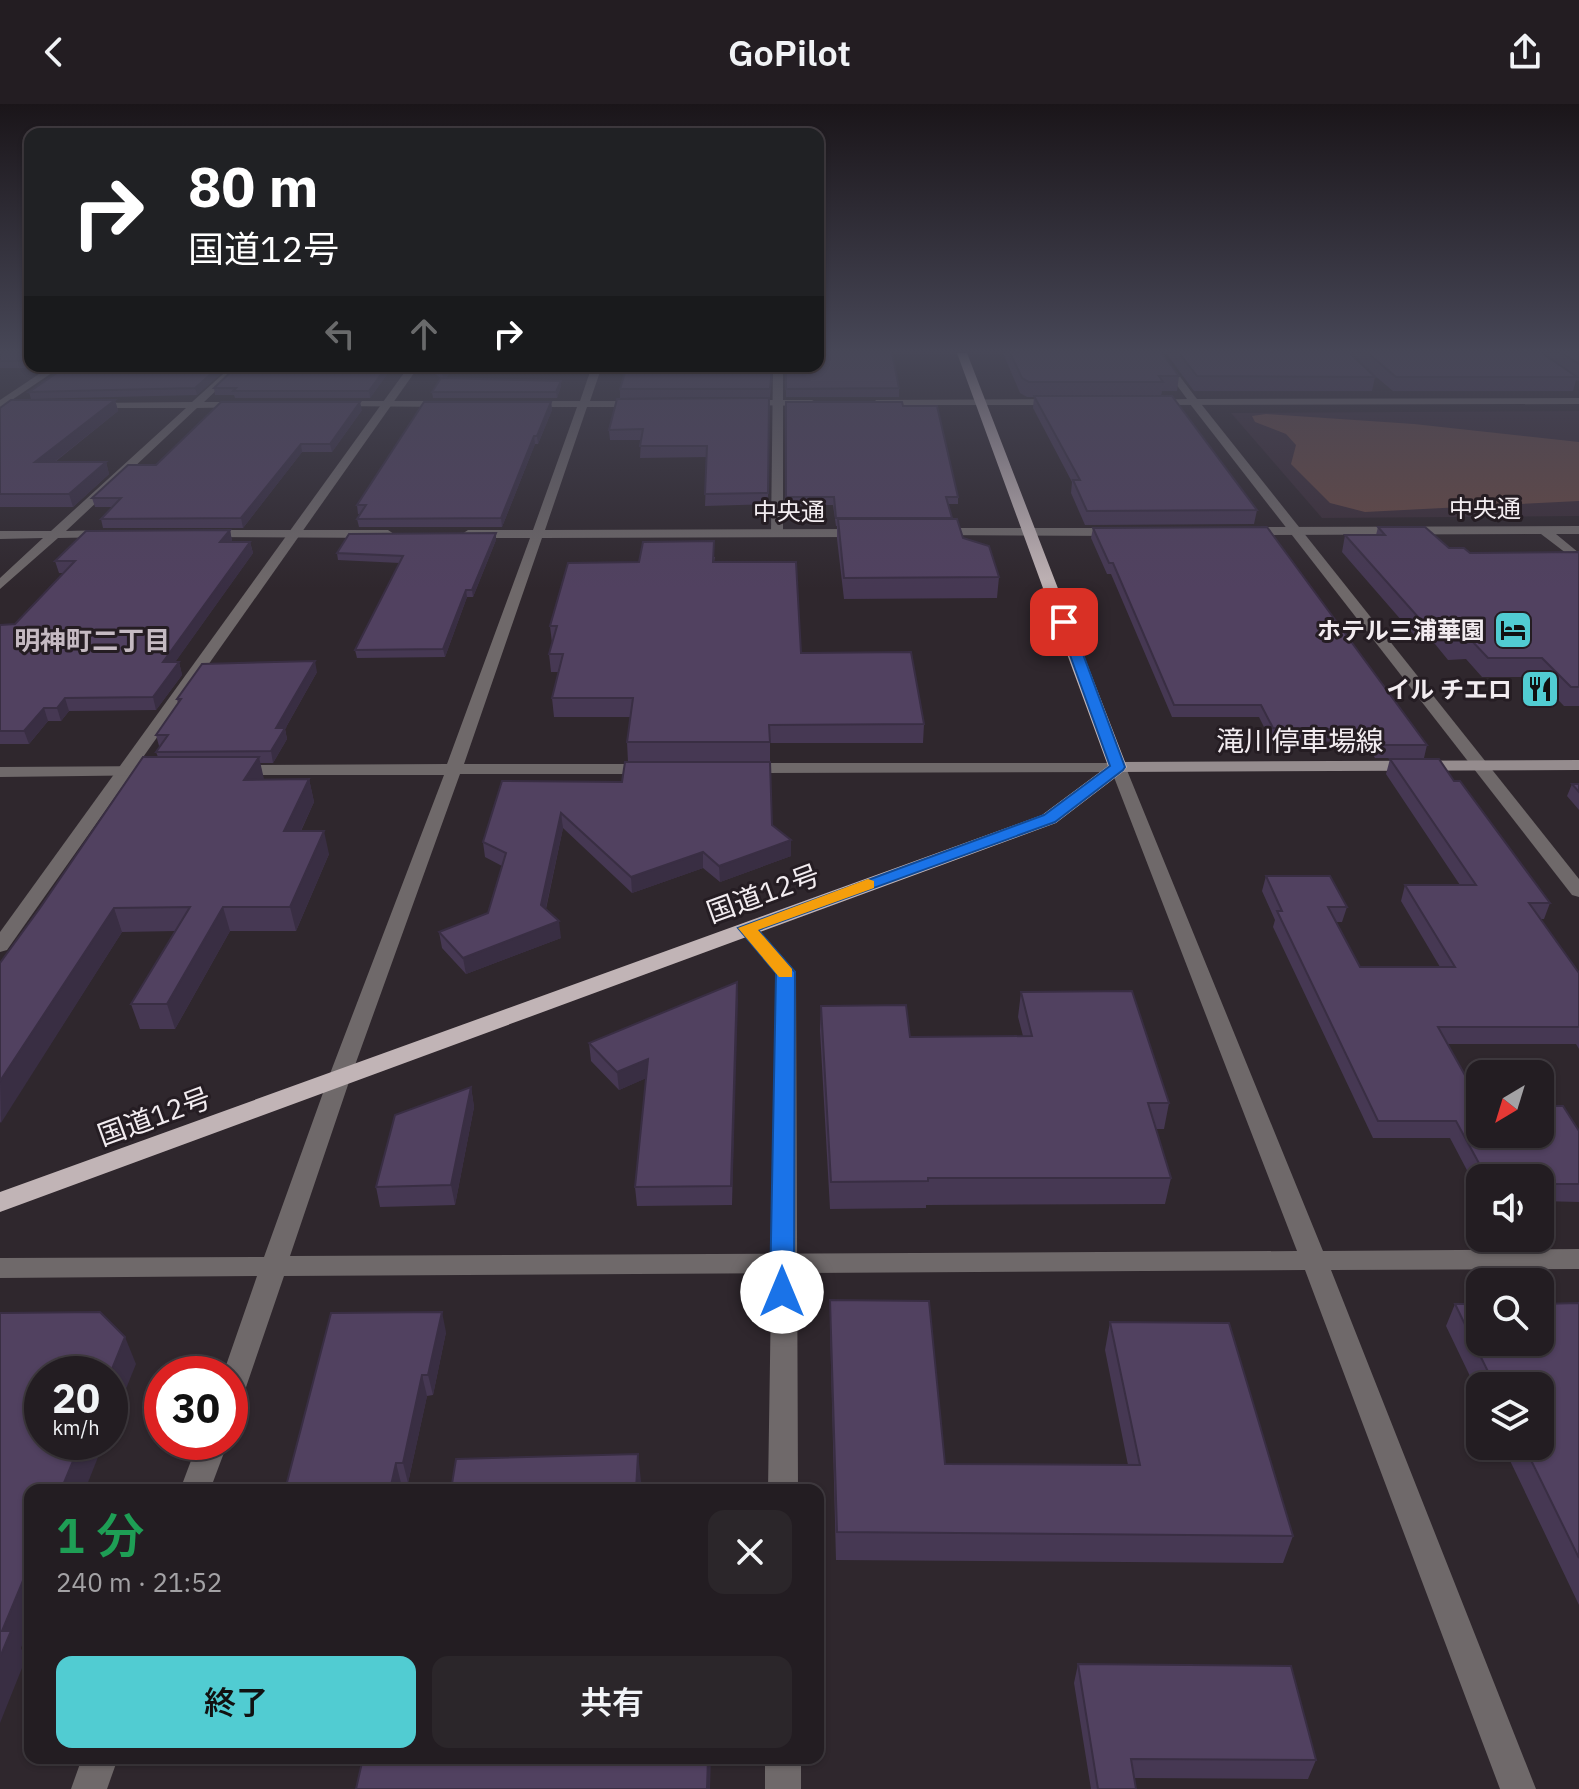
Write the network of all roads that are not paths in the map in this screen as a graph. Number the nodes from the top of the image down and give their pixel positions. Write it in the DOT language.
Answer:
graph roads {
  1 [pos="166,432"];
  2 [pos="367,432"];
  3 [pos="573,432"];
  4 [pos="778,432"];
  5 [pos="993,432"];
  6 [pos="1217,432"];
  7 [pos="1544,530"];
  8 [pos="1579,530"];
  9 [pos="1233,531"];
  10 [pos="1296,531"];
  11 [pos="920,532"];
  12 [pos="1031,532"];
  13 [pos="1139,532"];
  14 [pos="777,533"];
  15 [pos="872,533"];
  16 [pos="130,534"];
  17 [pos="190,534"];
  18 [pos="295,534"];
  19 [pos="401,534"];
  20 [pos="446,534"];
  21 [pos="536,534"];
  22 [pos="0,535"];
  23 [pos="54,535"];
  24 [pos="1579,559"];
  25 [pos="0,585"];
  26 [pos="1579,765"];
  27 [pos="1481,766"];
  28 [pos="1118,767"];
  29 [pos="726,768"];
  30 [pos="454,769"];
  31 [pos="662,769"];
  32 [pos="219,770"];
  33 [pos="125,771"];
  34 [pos="172,771"];
  35 [pos="0,772"];
  36 [pos="1579,891"];
  37 [pos="747,928"];
  38 [pos="0,946"];
  39 [pos="339,1079"];
  40 [pos="0,1202"];
  41 [pos="1579,1259"];
  42 [pos="1314,1261"];
  43 [pos="782,1263"];
  44 [pos="275,1266"];
  45 [pos="0,1268"];
  46 [pos="243,1356"];
  47 [pos="206,1460"];
  48 [pos="197,1484"];
  49 [pos="783,1484"];
  50 [pos="98,1764"];
  51 [pos="783,1764"];
  52 [pos="89,1789"];
  53 [pos="783,1789"];
  54 [pos="1518,1789"];
  1 -- 23 [label="street"];
  2 -- 18 [label="street"];
  3 -- 21 [label="street"];
  4 -- 14 [label="street"];
  5 -- 12 [label="highway"];
  6 -- 10 [label="street"];
  7 -- 8 [label="street, 中央通"];
  7 -- 10 [label="street, 中央通"];
  7 -- 24 [label="street"];
  9 -- 10 [label="street, 中央通"];
  10 -- 27 [label="street"];
  11 -- 12 [label="street"];
  12 -- 13 [label="street"];
  12 -- 28 [label="highway"];
  14 -- 15 [label="street, 中央通"];
  14 -- 21 [label="street, 中央通"];
  16 -- 23 [label="street"];
  17 -- 18 [label="street"];
  18 -- 19 [label="street"];
  18 -- 33 [label="street"];
  20 -- 21 [label="street, 中央通"];
  21 -- 30 [label="street"];
  22 -- 23 [label="street"];
  23 -- 25 [label="street"];
  26 -- 27 [label="main road, 滝川停車場線"];
  27 -- 28 [label="main road, 滝川停車場線"];
  27 -- 36 [label="street"];
  28 -- 29 [label="street"];
  28 -- 37 [label="highway, 国道12号"];
  28 -- 42 [label="street"];
  30 -- 31 [label="street"];
  30 -- 32 [label="street"];
  30 -- 39 [label="street"];
  33 -- 34 [label="street"];
  33 -- 35 [label="street"];
  33 -- 38 [label="street"];
  37 -- 39 [label="highway, 国道12号"];
  37 -- 43 [label="street"];
  39 -- 40 [label="highway, 国道12号"];
  39 -- 44 [label="street"];
  41 -- 42 [label="street"];
  42 -- 43 [label="street"];
  42 -- 54 [label="street"];
  43 -- 44 [label="street"];
  43 -- 49 [label="street"];
  44 -- 45 [label="street"];
  44 -- 46 [label="street"];
  47 -- 48 [label="street"];
  50 -- 52 [label="street"];
  51 -- 53 [label="street"];
}
